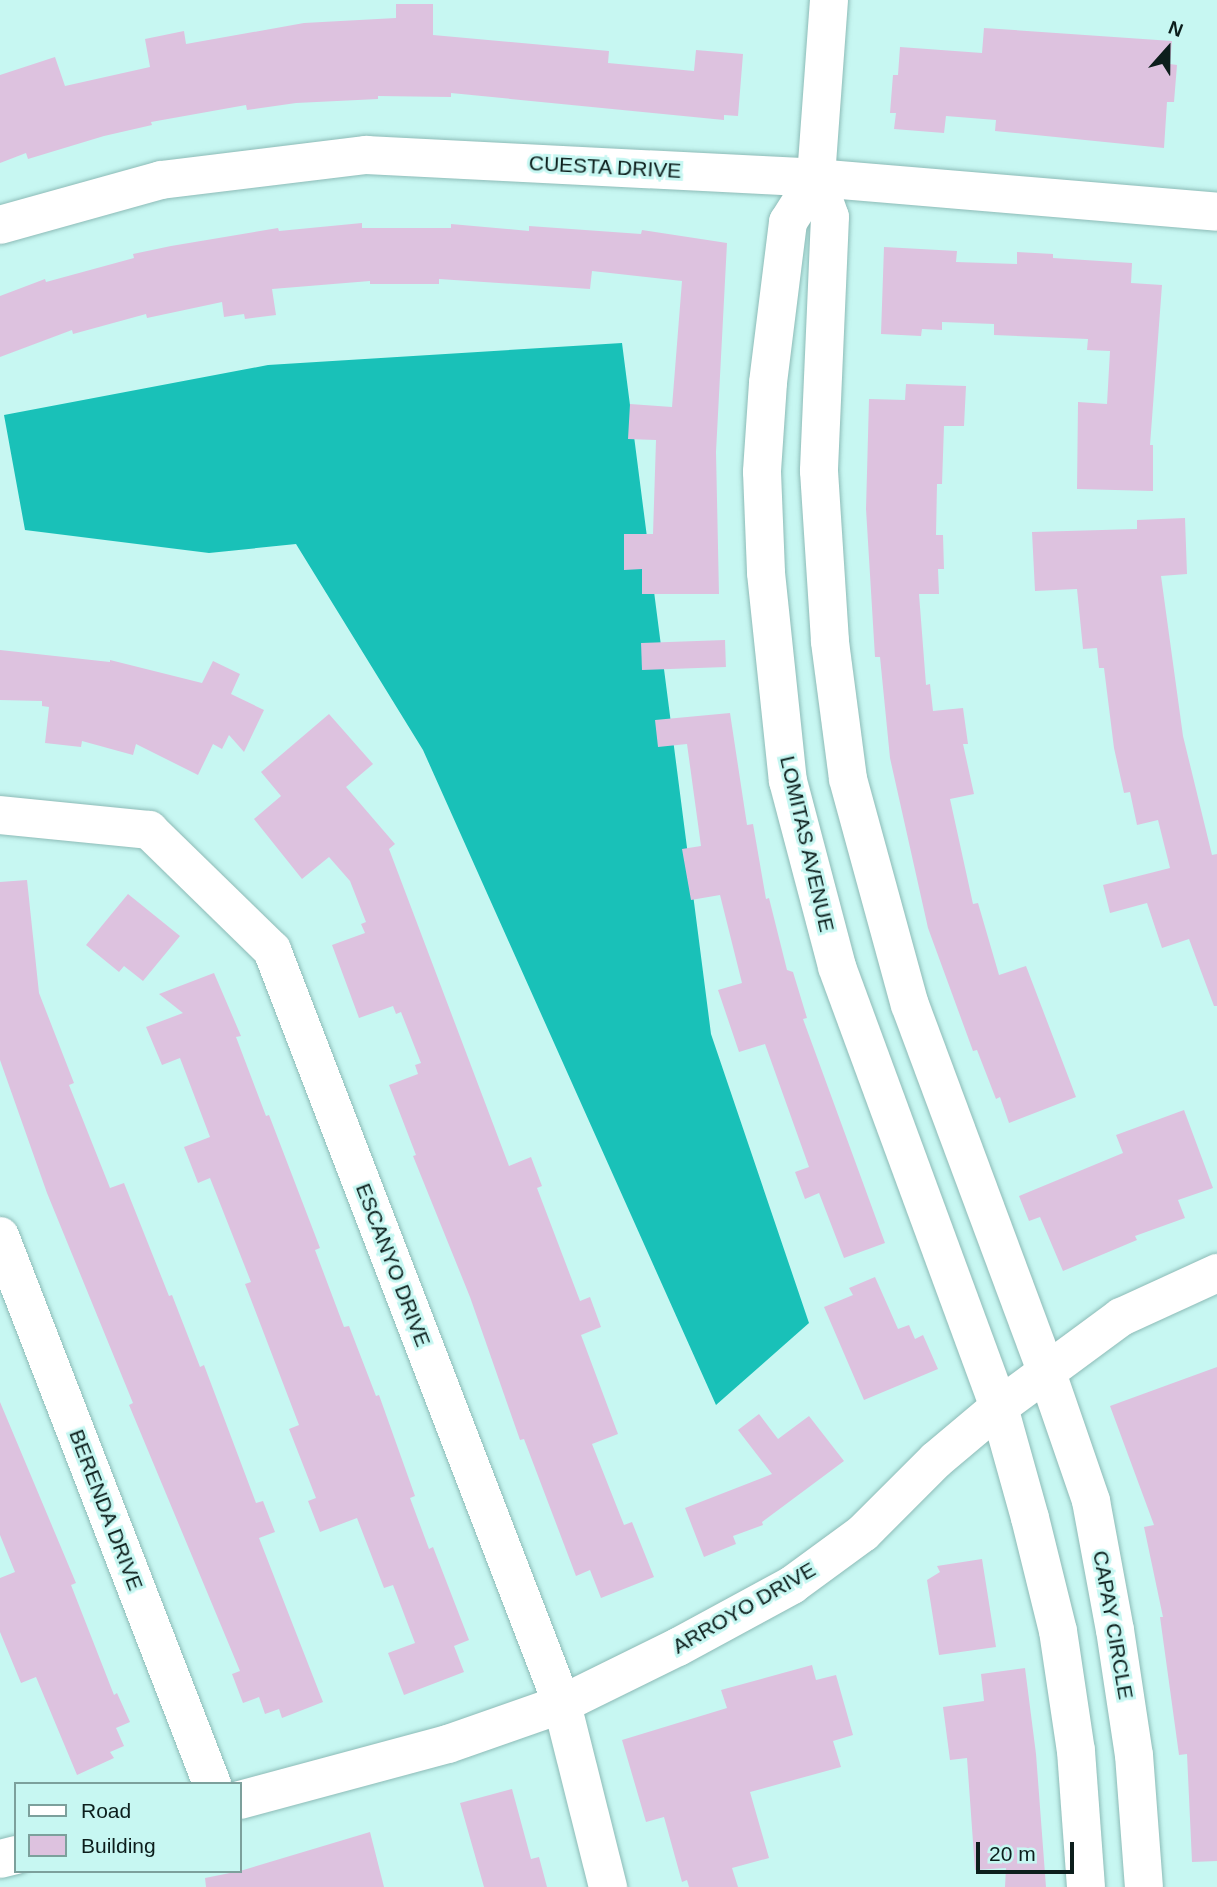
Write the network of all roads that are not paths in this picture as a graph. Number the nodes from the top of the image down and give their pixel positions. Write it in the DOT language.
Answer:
graph roads {
  1 [pos="829,0"];
  2 [pos="816,178"];
  3 [pos="1217,212"];
  4 [pos="0,225"];
  5 [pos="0,815"];
  6 [pos="0,1236"];
  7 [pos="1217,1273"];
  8 [pos="1046,1370"];
  9 [pos="999,1407"];
  10 [pos="562,1704"];
  11 [pos="211,1782"];
  12 [pos="242,1799"];
  13 [pos="608,1887"];
  14 [pos="1086,1887"];
  15 [pos="1144,1887"];
  1 -- 2 [label="street, LOMITAS AVENUE"];
  2 -- 3 [label="street, CUESTA DRIVE"];
  2 -- 4 [label="street, CUESTA DRIVE"];
  2 -- 8 [label="street, LOMITAS AVENUE"];
  2 -- 9 [label="street, LOMITAS AVENUE"];
  5 -- 10 [label="street, ESCANYO DRIVE"];
  6 -- 11 [label="street, BERENDA DRIVE"];
  7 -- 8 [label="street, ARROYO DRIVE"];
  8 -- 9 [label="street, ARROYO DRIVE"];
  8 -- 15 [label="street, CAPAY CIRCLE"];
  9 -- 10 [label="street, ARROYO DRIVE"];
  9 -- 14 [label="street"];
  10 -- 12 [label="street, ARROYO DRIVE"];
  10 -- 13 [label="street, ESCANYO DRIVE"];
}
